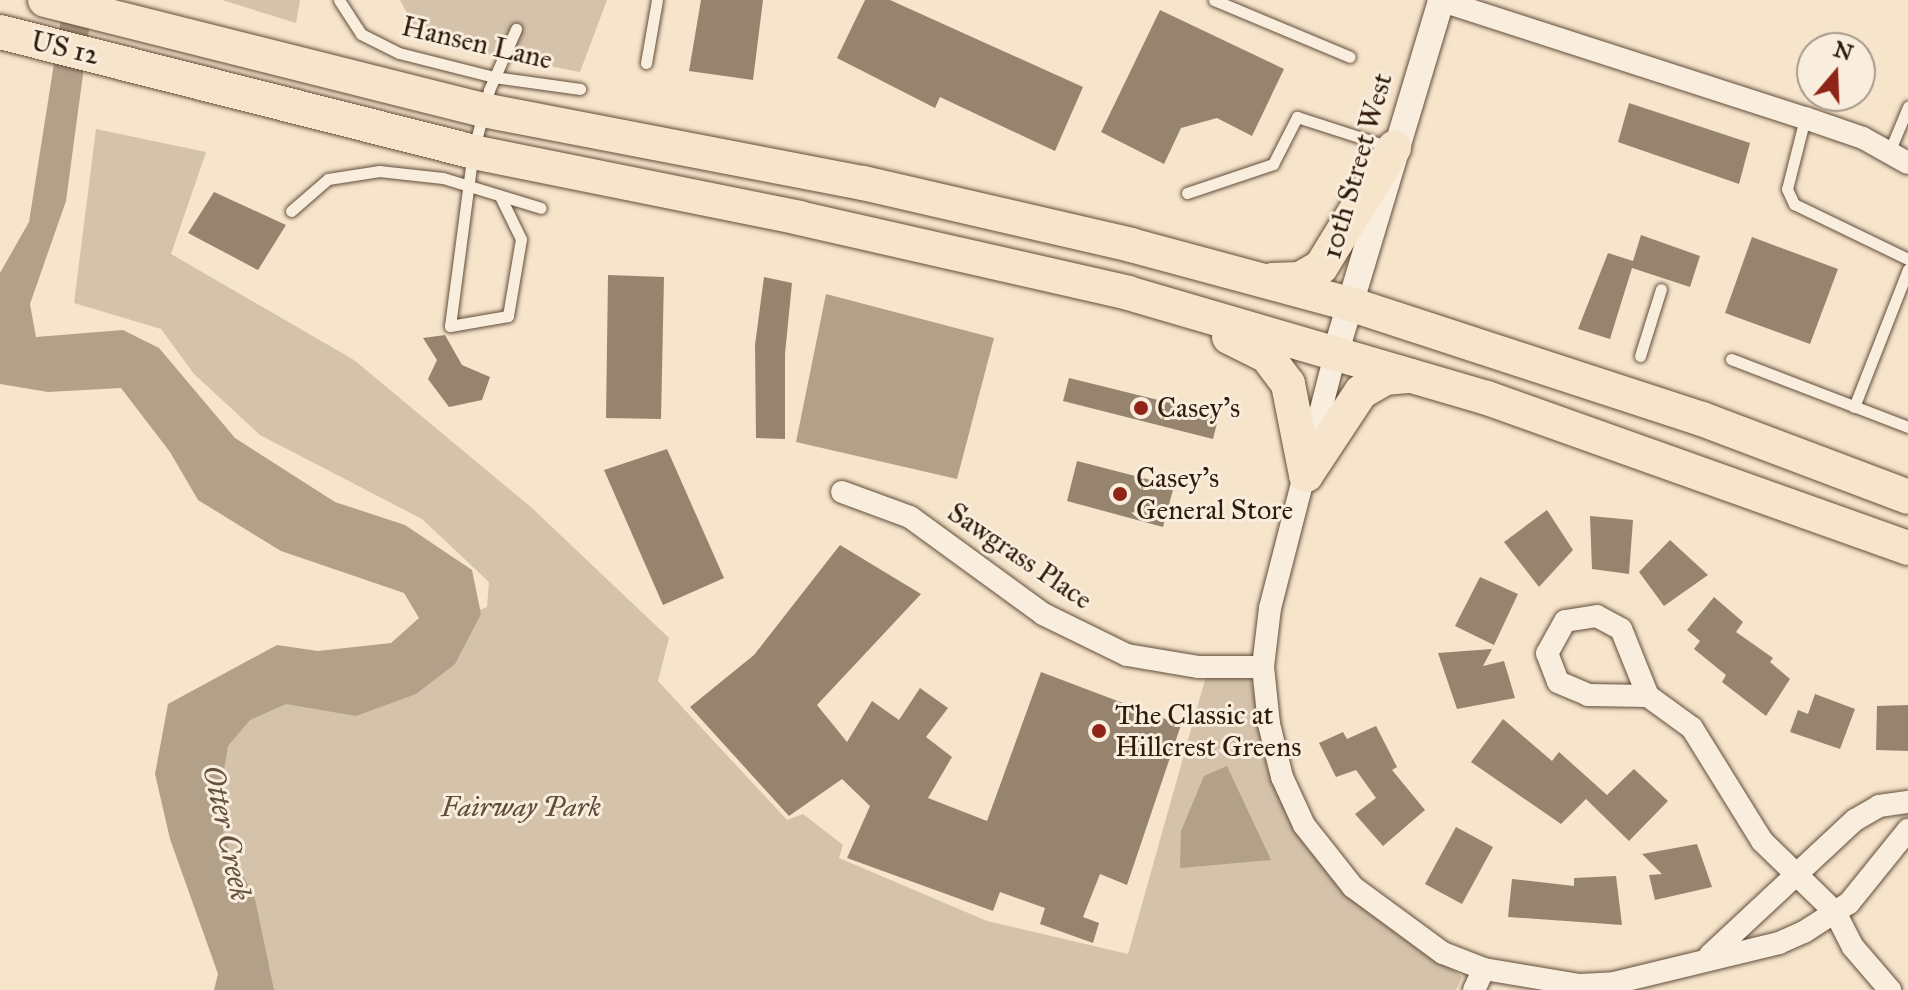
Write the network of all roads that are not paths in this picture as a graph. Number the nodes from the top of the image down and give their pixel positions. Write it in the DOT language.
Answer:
graph roads {
  1 [pos="45,0"];
  2 [pos="339,0"];
  3 [pos="657,0"];
  4 [pos="1214,0"];
  5 [pos="1440,0"];
  6 [pos="516,29"];
  7 [pos="0,32"];
  8 [pos="1350,57"];
  9 [pos="646,63"];
  10 [pos="494,77"];
  11 [pos="580,89"];
  12 [pos="1908,107"];
  13 [pos="483,110"];
  14 [pos="1805,118"];
  15 [pos="1394,148"];
  16 [pos="1899,156"];
  17 [pos="469,168"];
  18 [pos="1187,193"];
  19 [pos="500,196"];
  20 [pos="541,208"];
  21 [pos="291,211"];
  22 [pos="799,218"];
  23 [pos="855,231"];
  24 [pos="1908,259"];
  25 [pos="1908,269"];
  26 [pos="1262,280"];
  27 [pos="1661,289"];
  28 [pos="1350,304"];
  29 [pos="1336,351"];
  30 [pos="1640,356"];
  31 [pos="1731,359"];
  32 [pos="1414,375"];
  33 [pos="1854,407"];
  34 [pos="1702,419"];
  35 [pos="1908,427"];
  36 [pos="1306,475"];
  37 [pos="842,492"];
  38 [pos="1908,497"];
  39 [pos="1908,548"];
  40 [pos="1263,667"];
  41 [pos="1648,696"];
  42 [pos="1908,802"];
  43 [pos="1908,830"];
  44 [pos="1797,876"];
  45 [pos="1835,912"];
  46 [pos="1706,958"];
  47 [pos="1484,969"];
  48 [pos="1474,990"];
  49 [pos="1890,990"];
  1 -- 13 [label="main road, US 12 / US 12"];
  2 -- 10 [label="lane, Hansen Lane"];
  3 -- 9 [label="lane"];
  4 -- 8 [label="lane"];
  5 -- 14 [label="street"];
  5 -- 15 [label="street, 10th Street West"];
  6 -- 10 [label="lane"];
  7 -- 17 [label="main road, US 12 / US 12"];
  10 -- 11 [label="lane, Hansen Lane"];
  10 -- 13 [label="lane"];
  12 -- 16 [label="lane"];
  13 -- 17 [label="lane"];
  13 -- 26 [label="main road, US 12"];
  14 -- 16 [label="street"];
  14 -- 24 [label="lane"];
  15 -- 18 [label="lane"];
  15 -- 26 [label="main road"];
  15 -- 28 [label="street, 10th Street West"];
  17 -- 19 [label="lane"];
  17 -- 19 [label="lane"];
  17 -- 21 [label="lane"];
  17 -- 22 [label="main road, US 12"];
  19 -- 20 [label="lane"];
  22 -- 23 [label="main road, US 12"];
  22 -- 28 [label="main road"];
  23 -- 29 [label="main road, US 12"];
  23 -- 36 [label="main road"];
  25 -- 33 [label="lane"];
  26 -- 28 [label="main road, US 12"];
  27 -- 30 [label="lane"];
  28 -- 29 [label="street, 10th Street West"];
  28 -- 34 [label="main road, US 12"];
  29 -- 32 [label="main road, US 12"];
  29 -- 34 [label="main road"];
  29 -- 36 [label="street"];
  31 -- 33 [label="lane"];
  32 -- 36 [label="main road"];
  32 -- 39 [label="main road, US 12"];
  33 -- 35 [label="lane"];
  34 -- 38 [label="main road, US 12"];
  36 -- 40 [label="street"];
  37 -- 40 [label="street, Sawgrass Place"];
  40 -- 47 [label="street"];
  41 -- 41 [label="street"];
  41 -- 44 [label="street"];
  42 -- 44 [label="street"];
  43 -- 45 [label="street"];
  44 -- 45 [label="street"];
  44 -- 46 [label="street"];
  45 -- 46 [label="street"];
  45 -- 49 [label="street"];
  46 -- 47 [label="street"];
  47 -- 48 [label="street"];
}
